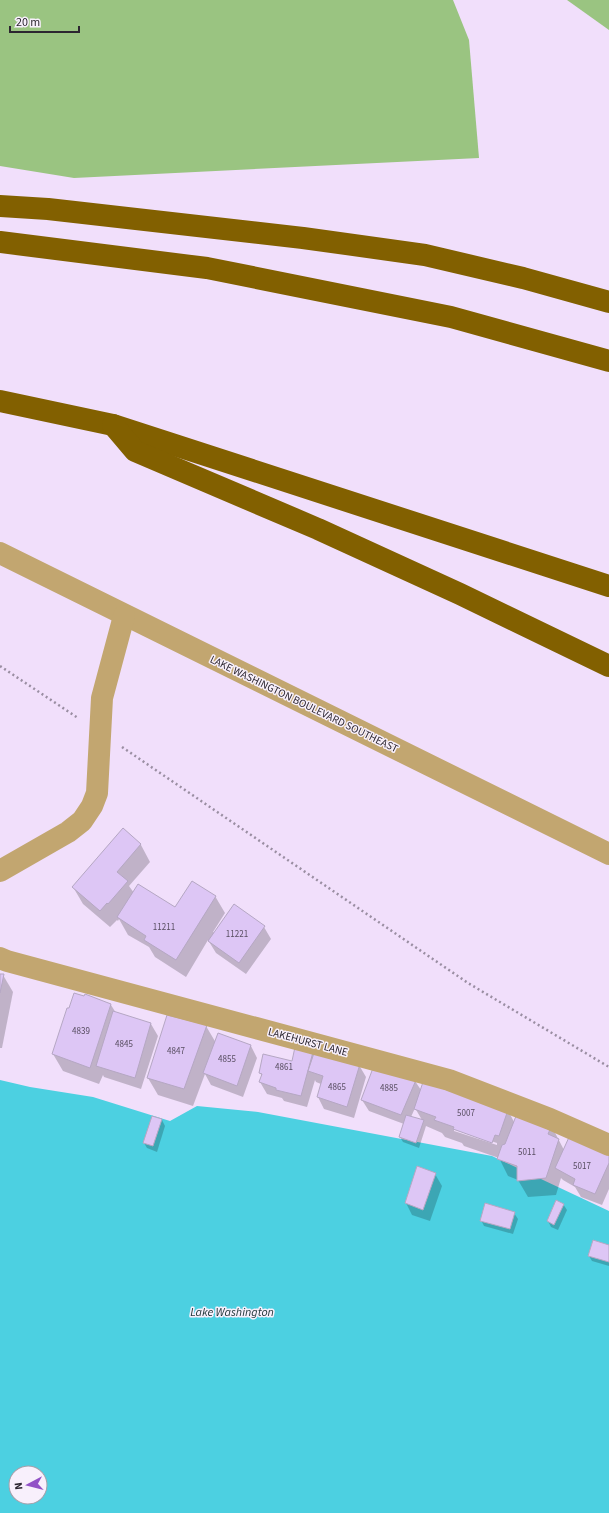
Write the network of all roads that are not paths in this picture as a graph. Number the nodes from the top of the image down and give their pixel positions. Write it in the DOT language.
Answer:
graph roads {
  1 [pos="0,206"];
  2 [pos="0,242"];
  3 [pos="609,302"];
  4 [pos="609,361"];
  5 [pos="0,402"];
  6 [pos="113,425"];
  7 [pos="0,553"];
  8 [pos="609,586"];
  9 [pos="124,616"];
  10 [pos="609,666"];
  11 [pos="609,854"];
  12 [pos="0,870"];
  13 [pos="0,958"];
  14 [pos="609,1145"];
  1 -- 3 [label="highway"];
  2 -- 4 [label="highway"];
  5 -- 6 [label="highway"];
  6 -- 8 [label="highway"];
  6 -- 10 [label="highway"];
  7 -- 9 [label="street, LAKE WASHINGTON BOULEVARD SOUTHEAST"];
  9 -- 11 [label="street, LAKE WASHINGTON BOULEVARD SOUTHEAST"];
  9 -- 12 [label="street"];
  13 -- 14 [label="street, LAKEHURST LANE"];
}
